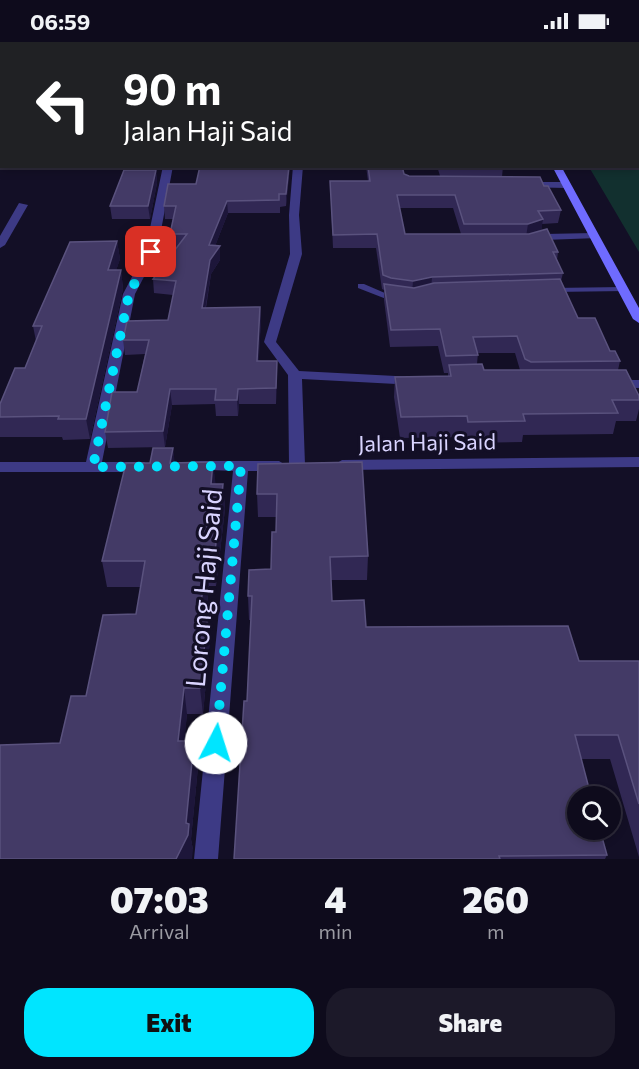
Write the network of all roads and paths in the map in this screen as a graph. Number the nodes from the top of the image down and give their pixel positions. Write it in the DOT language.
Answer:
graph roads {
  1 [pos="168,168"];
  2 [pos="298,168"];
  3 [pos="557,168"];
  4 [pos="509,185"];
  5 [pos="566,185"];
  6 [pos="22,205"];
  7 [pos="594,236"];
  8 [pos="515,242"];
  9 [pos="0,245"];
  10 [pos="361,286"];
  11 [pos="623,289"];
  12 [pos="541,291"];
  13 [pos="412,301"];
  14 [pos="639,319"];
  15 [pos="295,375"];
  16 [pos="435,380"];
  17 [pos="605,384"];
  18 [pos="639,384"];
  19 [pos="639,462"];
  20 [pos="308,465"];
  21 [pos="161,466"];
  22 [pos="184,466"];
  23 [pos="241,466"];
  24 [pos="0,467"];
  25 [pos="93,467"];
  26 [pos="206,859"];
  1 -- 25 [label="street"];
  2 -- 15 [label="street"];
  3 -- 5 [label="main road"];
  4 -- 5 [label="street"];
  5 -- 7 [label="main road"];
  6 -- 9 [label="street"];
  7 -- 8 [label="street"];
  7 -- 11 [label="main road"];
  10 -- 13 [label="lane"];
  11 -- 12 [label="lane"];
  11 -- 14 [label="main road"];
  15 -- 16 [label="street"];
  15 -- 20 [label="street"];
  17 -- 18 [label="street"];
  19 -- 20 [label="street, Jalan Haji Said"];
  20 -- 23 [label="street, Jalan Haji Said"];
  21 -- 25 [label="street"];
  22 -- 23 [label="street, Jalan Haji Said"];
  23 -- 26 [label="street, Lorong Haji Said"];
  24 -- 25 [label="street"];
}
